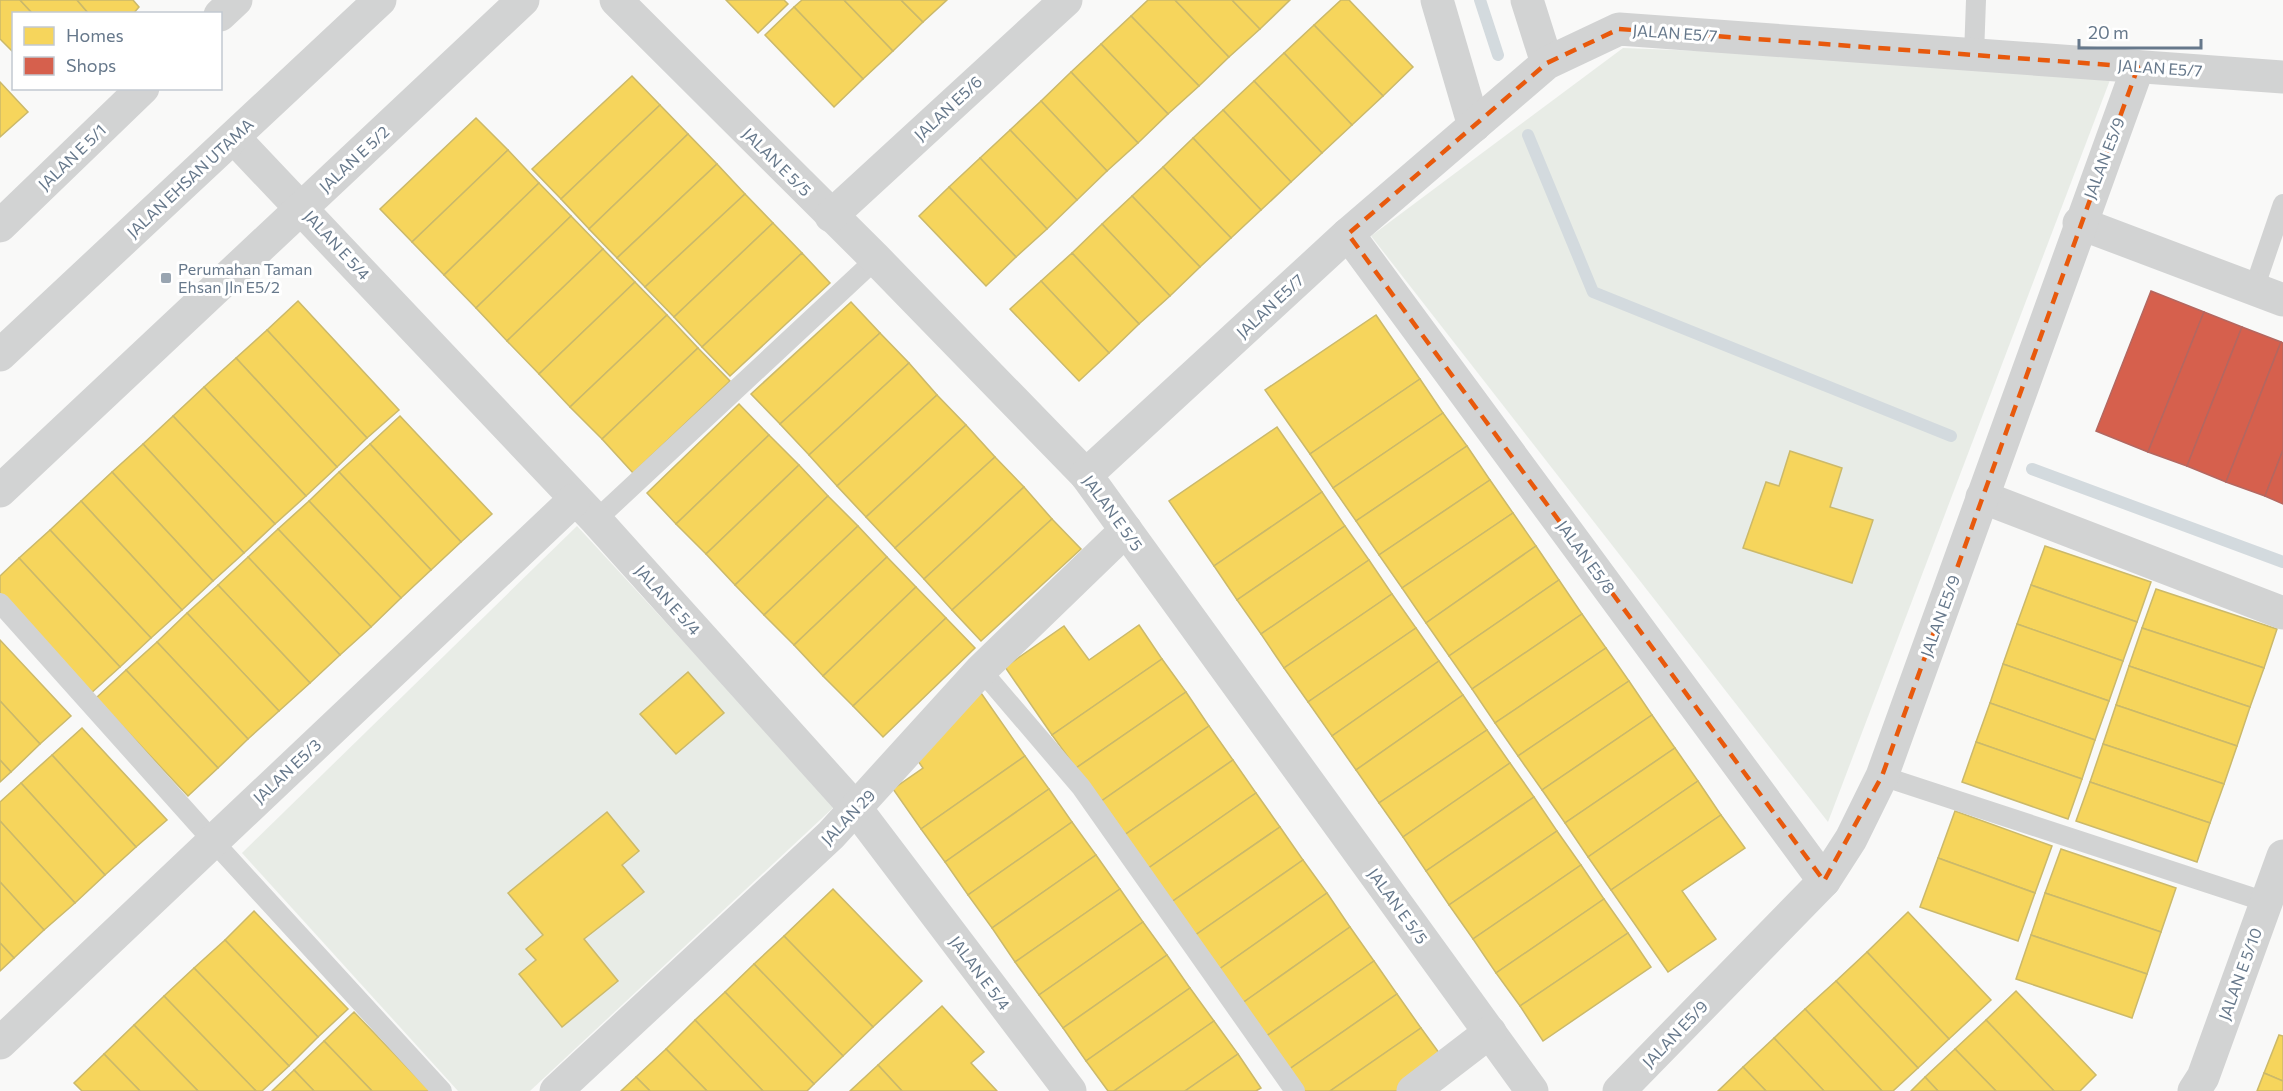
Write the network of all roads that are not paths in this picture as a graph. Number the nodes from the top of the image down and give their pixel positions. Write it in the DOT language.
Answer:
graph roads {
  1 [pos="236,0"];
  2 [pos="380,0"];
  3 [pos="523,0"];
  4 [pos="616,0"];
  5 [pos="1066,0"];
  6 [pos="1437,0"];
  7 [pos="1527,0"];
  8 [pos="1976,0"];
  9 [pos="222,13"];
  10 [pos="1974,55"];
  11 [pos="1547,63"];
  12 [pos="2138,67"];
  13 [pos="2283,77"];
  14 [pos="141,90"];
  15 [pos="1474,126"];
  16 [pos="234,138"];
  17 [pos="2283,204"];
  18 [pos="302,208"];
  19 [pos="831,216"];
  20 [pos="2079,223"];
  21 [pos="0,226"];
  22 [pos="1348,234"];
  23 [pos="876,259"];
  24 [pos="2269,294"];
  25 [pos="0,355"];
  26 [pos="1086,475"];
  27 [pos="0,491"];
  28 [pos="1982,497"];
  29 [pos="585,510"];
  30 [pos="1126,530"];
  31 [pos="0,603"];
  32 [pos="2283,613"];
  33 [pos="981,670"];
  34 [pos="1882,776"];
  35 [pos="857,810"];
  36 [pos="213,841"];
  37 [pos="2283,856"];
  38 [pos="1824,881"];
  39 [pos="2266,902"];
  40 [pos="1490,1032"];
  41 [pos="0,1043"];
  42 [pos="442,1091"];
  43 [pos="556,1091"];
  44 [pos="1070,1091"];
  45 [pos="1295,1091"];
  46 [pos="1413,1091"];
  47 [pos="1532,1091"];
  48 [pos="1619,1091"];
  49 [pos="2194,1091"];
  1 -- 9 [label="street"];
  2 -- 16 [label="street, JALAN EHSAN UTAMA"];
  3 -- 18 [label="street, JALAN E 5/2"];
  4 -- 19 [label="street, JALAN E 5/5"];
  5 -- 19 [label="street, JALAN E5/6"];
  6 -- 15 [label="street"];
  7 -- 11 [label="street"];
  8 -- 10 [label="lane"];
  10 -- 11 [label="street, JALAN E5/7"];
  10 -- 12 [label="street, JALAN E5/7"];
  11 -- 15 [label="street, JALAN E5/7"];
  12 -- 13 [label="street, JALAN E5/7"];
  12 -- 20 [label="street, JALAN E5/9"];
  14 -- 21 [label="street, JALAN E 5/1"];
  15 -- 22 [label="street, JALAN E5/7"];
  16 -- 18 [label="street, JALAN E 5/4"];
  16 -- 25 [label="street, JALAN EHSAN UTAMA"];
  17 -- 24 [label="lane"];
  18 -- 27 [label="street, JALAN E 5/2"];
  18 -- 29 [label="street, JALAN E 5/4"];
  19 -- 23 [label="street, JALAN E 5/5"];
  20 -- 24 [label="street"];
  20 -- 28 [label="street, JALAN E5/9"];
  22 -- 26 [label="street, JALAN E5/7"];
  22 -- 38 [label="street, JALAN E5/8"];
  23 -- 26 [label="street, JALAN E 5/5"];
  23 -- 29 [label="lane"];
  26 -- 30 [label="street, JALAN E 5/5"];
  28 -- 32 [label="street"];
  28 -- 34 [label="street, JALAN E5/9"];
  29 -- 35 [label="street, JALAN E 5/4"];
  29 -- 36 [label="street, JALAN E5/3"];
  30 -- 33 [label="street, JALAN 29"];
  30 -- 40 [label="street, JALAN E 5/5"];
  31 -- 36 [label="lane"];
  33 -- 35 [label="street, JALAN 29"];
  33 -- 45 [label="lane"];
  34 -- 38 [label="street, JALAN E5/9"];
  34 -- 39 [label="lane"];
  35 -- 43 [label="street, JALAN 29"];
  35 -- 44 [label="street, JALAN E 5/4"];
  36 -- 41 [label="street, JALAN E5/3"];
  36 -- 42 [label="lane"];
  37 -- 39 [label="street, JALAN E 5/10"];
  38 -- 48 [label="street, JALAN E5/9"];
  39 -- 49 [label="street, JALAN E 5/10"];
  40 -- 46 [label="street"];
  40 -- 47 [label="street, JALAN E 5/5"];
}
